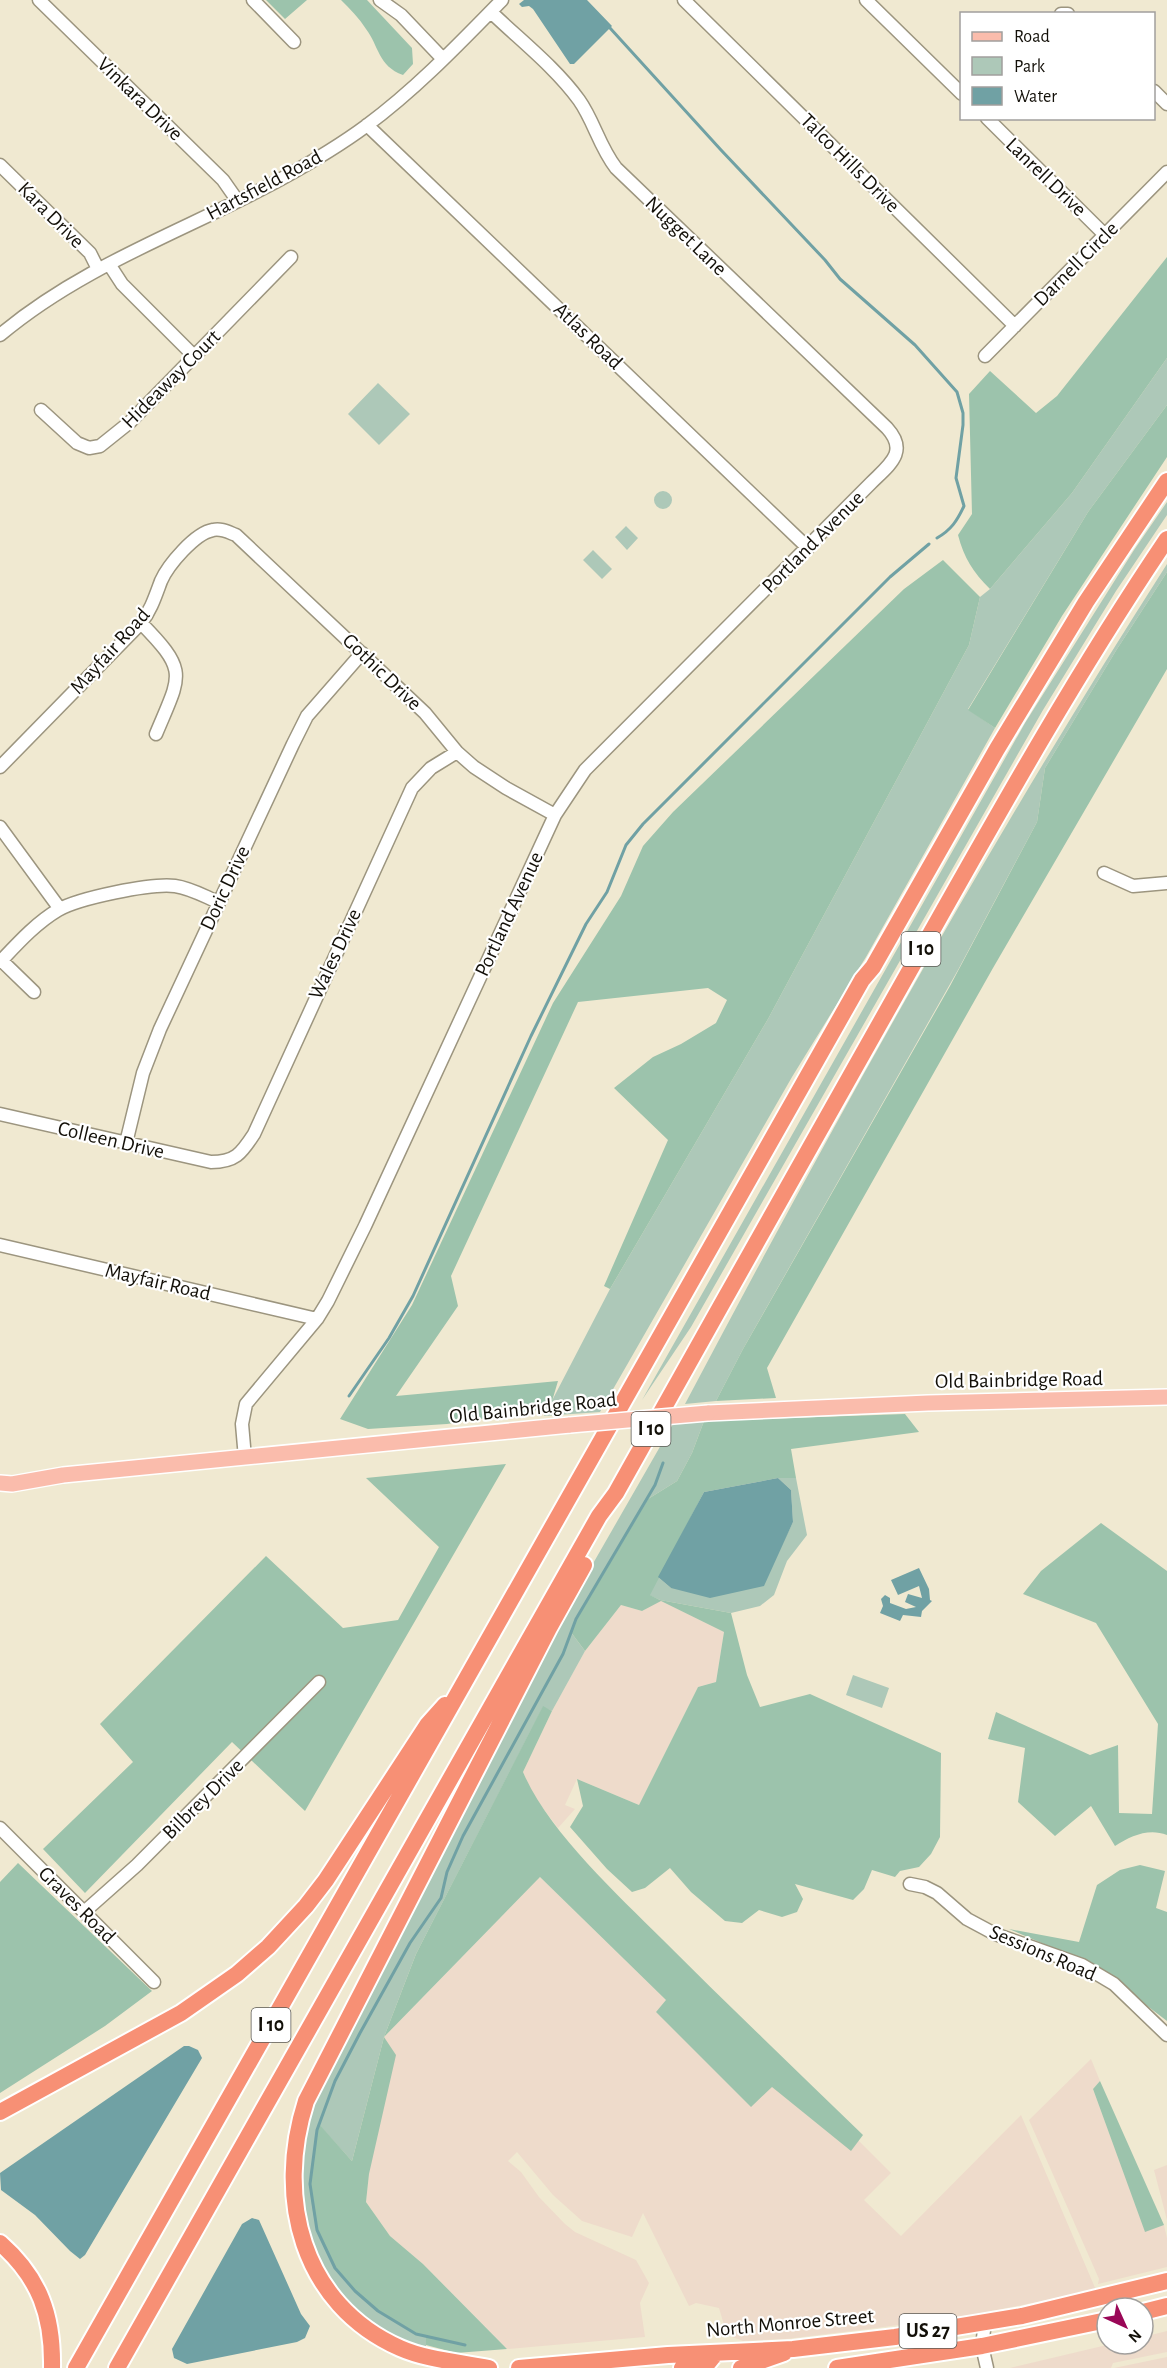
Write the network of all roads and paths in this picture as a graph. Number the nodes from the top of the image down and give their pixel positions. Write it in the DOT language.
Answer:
graph roads {
  1 [pos="39,0"];
  2 [pos="253,0"];
  3 [pos="380,0"];
  4 [pos="502,0"];
  5 [pos="684,0"];
  6 [pos="866,0"];
  7 [pos="490,12"];
  8 [pos="294,42"];
  9 [pos="443,59"];
  10 [pos="960,92"];
  11 [pos="1155,92"];
  12 [pos="1167,104"];
  13 [pos="989,120"];
  14 [pos="367,125"];
  15 [pos="0,165"];
  16 [pos="1167,172"];
  17 [pos="237,200"];
  18 [pos="1105,235"];
  19 [pos="291,257"];
  20 [pos="103,266"];
  21 [pos="1015,326"];
  22 [pos="0,335"];
  23 [pos="194,356"];
  24 [pos="985,356"];
  25 [pos="41,410"];
  26 [pos="898,447"];
  27 [pos="1167,481"];
  28 [pos="211,530"];
  29 [pos="1167,539"];
  30 [pos="808,548"];
  31 [pos="141,623"];
  32 [pos="362,653"];
  33 [pos="156,734"];
  34 [pos="457,752"];
  35 [pos="0,767"];
  36 [pos="555,815"];
  37 [pos="0,827"];
  38 [pos="1104,873"];
  39 [pos="1167,883"];
  40 [pos="218,902"];
  41 [pos="60,909"];
  42 [pos="1,961"];
  43 [pos="34,992"];
  44 [pos="0,1114"];
  45 [pos="126,1143"];
  46 [pos="223,1162"];
  47 [pos="0,1245"];
  48 [pos="317,1319"];
  49 [pos="1167,1397"];
  50 [pos="245,1458"];
  51 [pos="4,1485"];
  52 [pos="615,1493"];
  53 [pos="319,1682"];
  54 [pos="466,1682"];
  55 [pos="0,1828"];
  56 [pos="910,1884"];
  57 [pos="84,1912"];
  58 [pos="154,1982"];
  59 [pos="1167,2035"];
  60 [pos="0,2112"];
  61 [pos="0,2243"];
  62 [pos="1167,2282"];
  63 [pos="1142,2288"];
  64 [pos="1143,2296"];
  65 [pos="985,2322"];
  66 [pos="1095,2322"];
  67 [pos="982,2346"];
  68 [pos="793,2349"];
  69 [pos="717,2353"];
  70 [pos="52,2368"];
  71 [pos="76,2368"];
  72 [pos="117,2368"];
  73 [pos="489,2368"];
  74 [pos="519,2368"];
  75 [pos="682,2368"];
  76 [pos="741,2368"];
  77 [pos="837,2368"];
  78 [pos="987,2368"];
  1 -- 17 [label="street, Vinkara Drive"];
  2 -- 8 [label="street"];
  3 -- 9 [label="street"];
  4 -- 7 [label="street, Hartsfield Road"];
  5 -- 21 [label="street, Talco Hills Drive"];
  6 -- 10 [label="street"];
  7 -- 9 [label="street, Hartsfield Road"];
  7 -- 26 [label="street, Nugget Lane"];
  9 -- 14 [label="street, Hartsfield Road"];
  11 -- 12 [label="street"];
  13 -- 18 [label="street, Lanrell Drive"];
  14 -- 17 [label="street, Hartsfield Road"];
  14 -- 30 [label="street, Atlas Road"];
  15 -- 20 [label="street, Kara Drive"];
  16 -- 18 [label="street, Darnell Circle"];
  17 -- 20 [label="street, Hartsfield Road"];
  18 -- 21 [label="street, Darnell Circle"];
  19 -- 23 [label="street, Hideaway Court"];
  20 -- 22 [label="street, Hartsfield Road"];
  20 -- 23 [label="street, Kara Drive"];
  21 -- 24 [label="street, Darnell Circle"];
  23 -- 25 [label="street, Hideaway Court"];
  26 -- 30 [label="street, Portland Avenue"];
  27 -- 54 [label="highway, I 10"];
  28 -- 31 [label="street, Mayfair Road"];
  28 -- 32 [label="street, Gothic Drive"];
  29 -- 52 [label="highway, I 10"];
  30 -- 36 [label="street, Portland Avenue"];
  31 -- 33 [label="street"];
  31 -- 35 [label="street, Mayfair Road"];
  32 -- 34 [label="street, Gothic Drive"];
  32 -- 40 [label="street, Doric Drive"];
  34 -- 36 [label="street, Gothic Drive"];
  34 -- 46 [label="street, Wales Drive"];
  36 -- 48 [label="street, Portland Avenue"];
  37 -- 41 [label="street"];
  38 -- 39 [label="street"];
  40 -- 41 [label="street"];
  40 -- 45 [label="street, Doric Drive"];
  41 -- 42 [label="street"];
  42 -- 43 [label="street"];
  44 -- 45 [label="street, Colleen Drive"];
  45 -- 46 [label="street, Colleen Drive"];
  47 -- 48 [label="street, Mayfair Road"];
  48 -- 50 [label="street, Portland Avenue"];
  49 -- 50 [label="main road, Old Bainbridge Road, bridge"];
  50 -- 51 [label="main road, Old Bainbridge Road"];
  52 -- 72 [label="highway, I 10"];
  52 -- 73 [label="highway"];
  53 -- 57 [label="street, Bilbrey Drive"];
  54 -- 60 [label="highway"];
  54 -- 71 [label="highway, I 10"];
  55 -- 57 [label="street, Graves Road"];
  56 -- 59 [label="street, Sessions Road"];
  57 -- 58 [label="street, Graves Road"];
  61 -- 70 [label="highway"];
  62 -- 63 [label="highway, North Monroe Street / US 27"];
  63 -- 64 [label="highway"];
  63 -- 65 [label="highway, North Monroe Street / US 27"];
  65 -- 67 [label="street"];
  65 -- 68 [label="highway, North Monroe Street / US 27"];
  66 -- 67 [label="highway, US 27"];
  67 -- 77 [label="highway, US 27"];
  67 -- 78 [label="street"];
  68 -- 69 [label="highway, North Monroe Street / US 27"];
  68 -- 76 [label="highway"];
  69 -- 74 [label="highway, North Monroe Street / US 27"];
  69 -- 75 [label="highway"];
}
